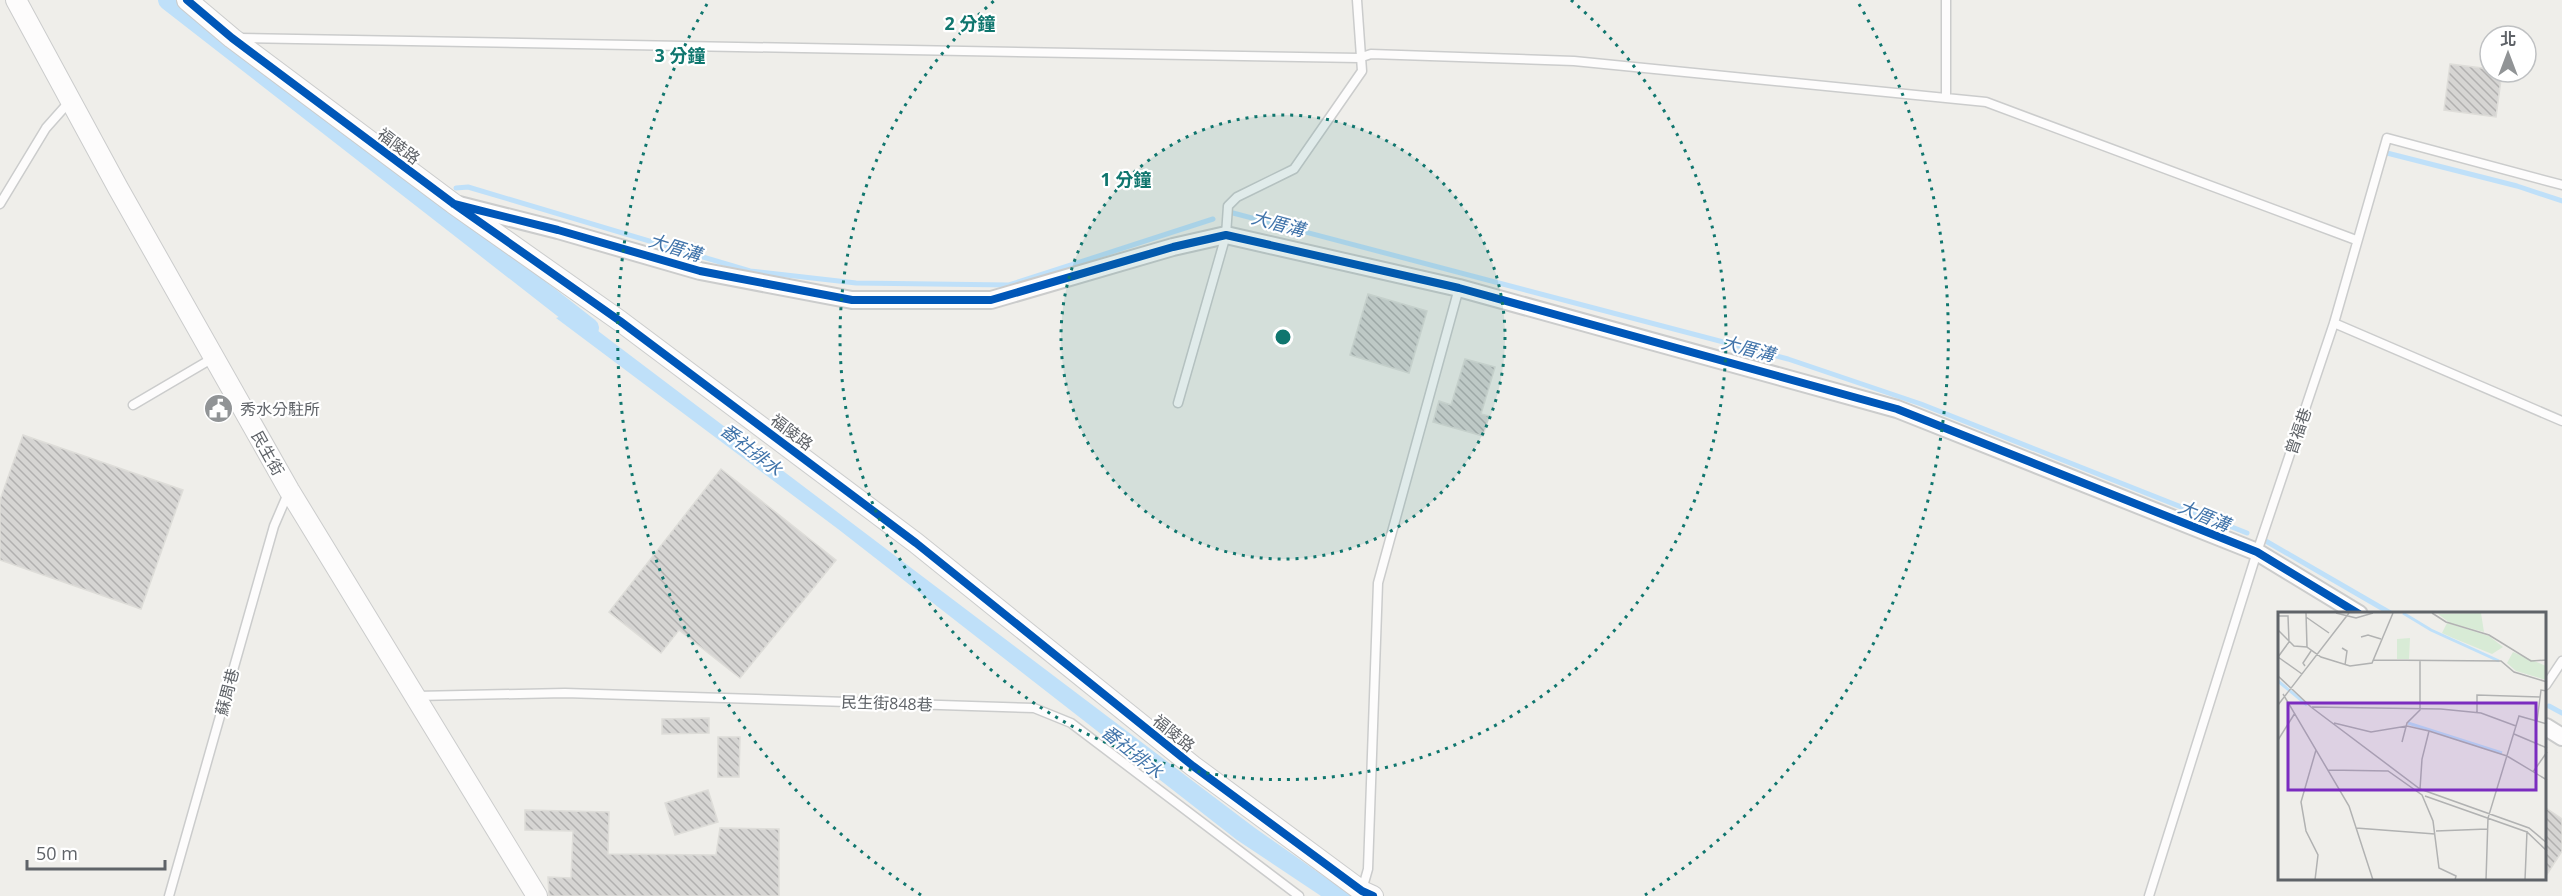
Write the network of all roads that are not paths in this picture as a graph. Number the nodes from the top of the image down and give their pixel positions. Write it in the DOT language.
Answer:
graph roads {
  1 [pos="16,0"];
  2 [pos="187,0"];
  3 [pos="1357,0"];
  4 [pos="1947,0"];
  5 [pos="232,38"];
  6 [pos="1359,58"];
  7 [pos="1946,98"];
  8 [pos="71,100"];
  9 [pos="2562,185"];
  10 [pos="0,204"];
  11 [pos="454,204"];
  12 [pos="1226,235"];
  13 [pos="2356,240"];
  14 [pos="1459,288"];
  15 [pos="2334,323"];
  16 [pos="215,357"];
  17 [pos="1178,403"];
  18 [pos="134,405"];
  19 [pos="2562,421"];
  20 [pos="289,490"];
  21 [pos="2257,552"];
  22 [pos="2356,612"];
  23 [pos="2562,661"];
  24 [pos="2547,684"];
  25 [pos="413,696"];
  26 [pos="2547,728"];
  27 [pos="2562,737"];
  28 [pos="1367,893"];
  29 [pos="169,896"];
  30 [pos="537,896"];
  31 [pos="1299,896"];
  32 [pos="2149,896"];
  1 -- 8 [label="street, 民生街"];
  2 -- 5 [label="street, 福陵路"];
  3 -- 6 [label="lane"];
  4 -- 7 [label="lane"];
  5 -- 6 [label="lane"];
  5 -- 11 [label="street, 福陵路"];
  6 -- 7 [label="lane"];
  6 -- 12 [label="lane"];
  7 -- 13 [label="lane"];
  8 -- 10 [label="lane"];
  8 -- 16 [label="street, 民生街"];
  9 -- 13 [label="lane, 曾福巷"];
  11 -- 12 [label="street"];
  11 -- 28 [label="street, 福陵路"];
  12 -- 14 [label="street"];
  12 -- 17 [label="lane"];
  13 -- 15 [label="lane, 曾福巷"];
  14 -- 21 [label="street"];
  14 -- 28 [label="lane"];
  15 -- 19 [label="lane"];
  15 -- 21 [label="lane, 曾福巷"];
  16 -- 18 [label="lane"];
  16 -- 20 [label="street, 民生街"];
  20 -- 25 [label="street, 民生街"];
  20 -- 29 [label="lane, 蘇周巷"];
  21 -- 22 [label="street"];
  21 -- 32 [label="lane, 曾福巷"];
  23 -- 24 [label="lane"];
  25 -- 30 [label="street, 民生街"];
  25 -- 31 [label="lane, 民生街848巷"];
  26 -- 27 [label="street"];
}
